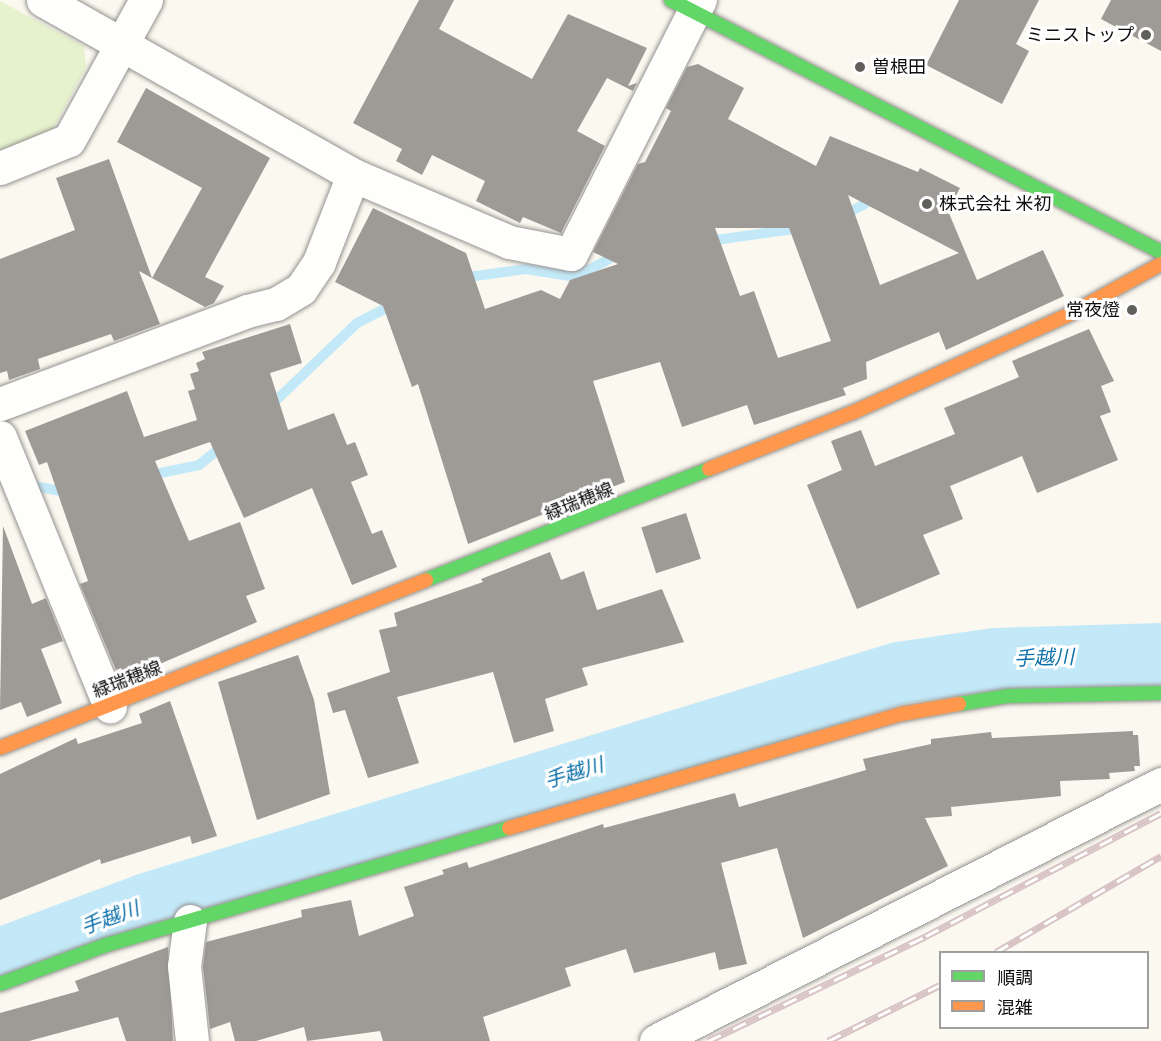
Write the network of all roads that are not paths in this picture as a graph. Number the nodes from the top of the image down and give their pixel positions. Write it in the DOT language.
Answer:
graph roads {
  1 [pos="43,0"];
  2 [pos="146,0"];
  3 [pos="689,4"];
  4 [pos="126,43"];
  5 [pos="0,168"];
  6 [pos="352,175"];
  7 [pos="1161,252"];
  8 [pos="1161,264"];
  9 [pos="0,405"];
  10 [pos="0,437"];
  11 [pos="1161,693"];
  12 [pos="110,706"];
  13 [pos="0,748"];
  14 [pos="1161,784"];
  15 [pos="190,921"];
  16 [pos="0,984"];
  17 [pos="192,1041"];
  18 [pos="656,1041"];
  1 -- 4 [label="street"];
  2 -- 4 [label="street"];
  3 -- 6 [label="street"];
  3 -- 7 [label="street"];
  4 -- 5 [label="street"];
  4 -- 6 [label="street"];
  6 -- 9 [label="street"];
  8 -- 12 [label="street, 緑瑞穂線"];
  10 -- 12 [label="street"];
  11 -- 15 [label="street"];
  12 -- 13 [label="street, 緑瑞穂線"];
  14 -- 18 [label="street"];
  15 -- 16 [label="street"];
  15 -- 17 [label="street"];
}
